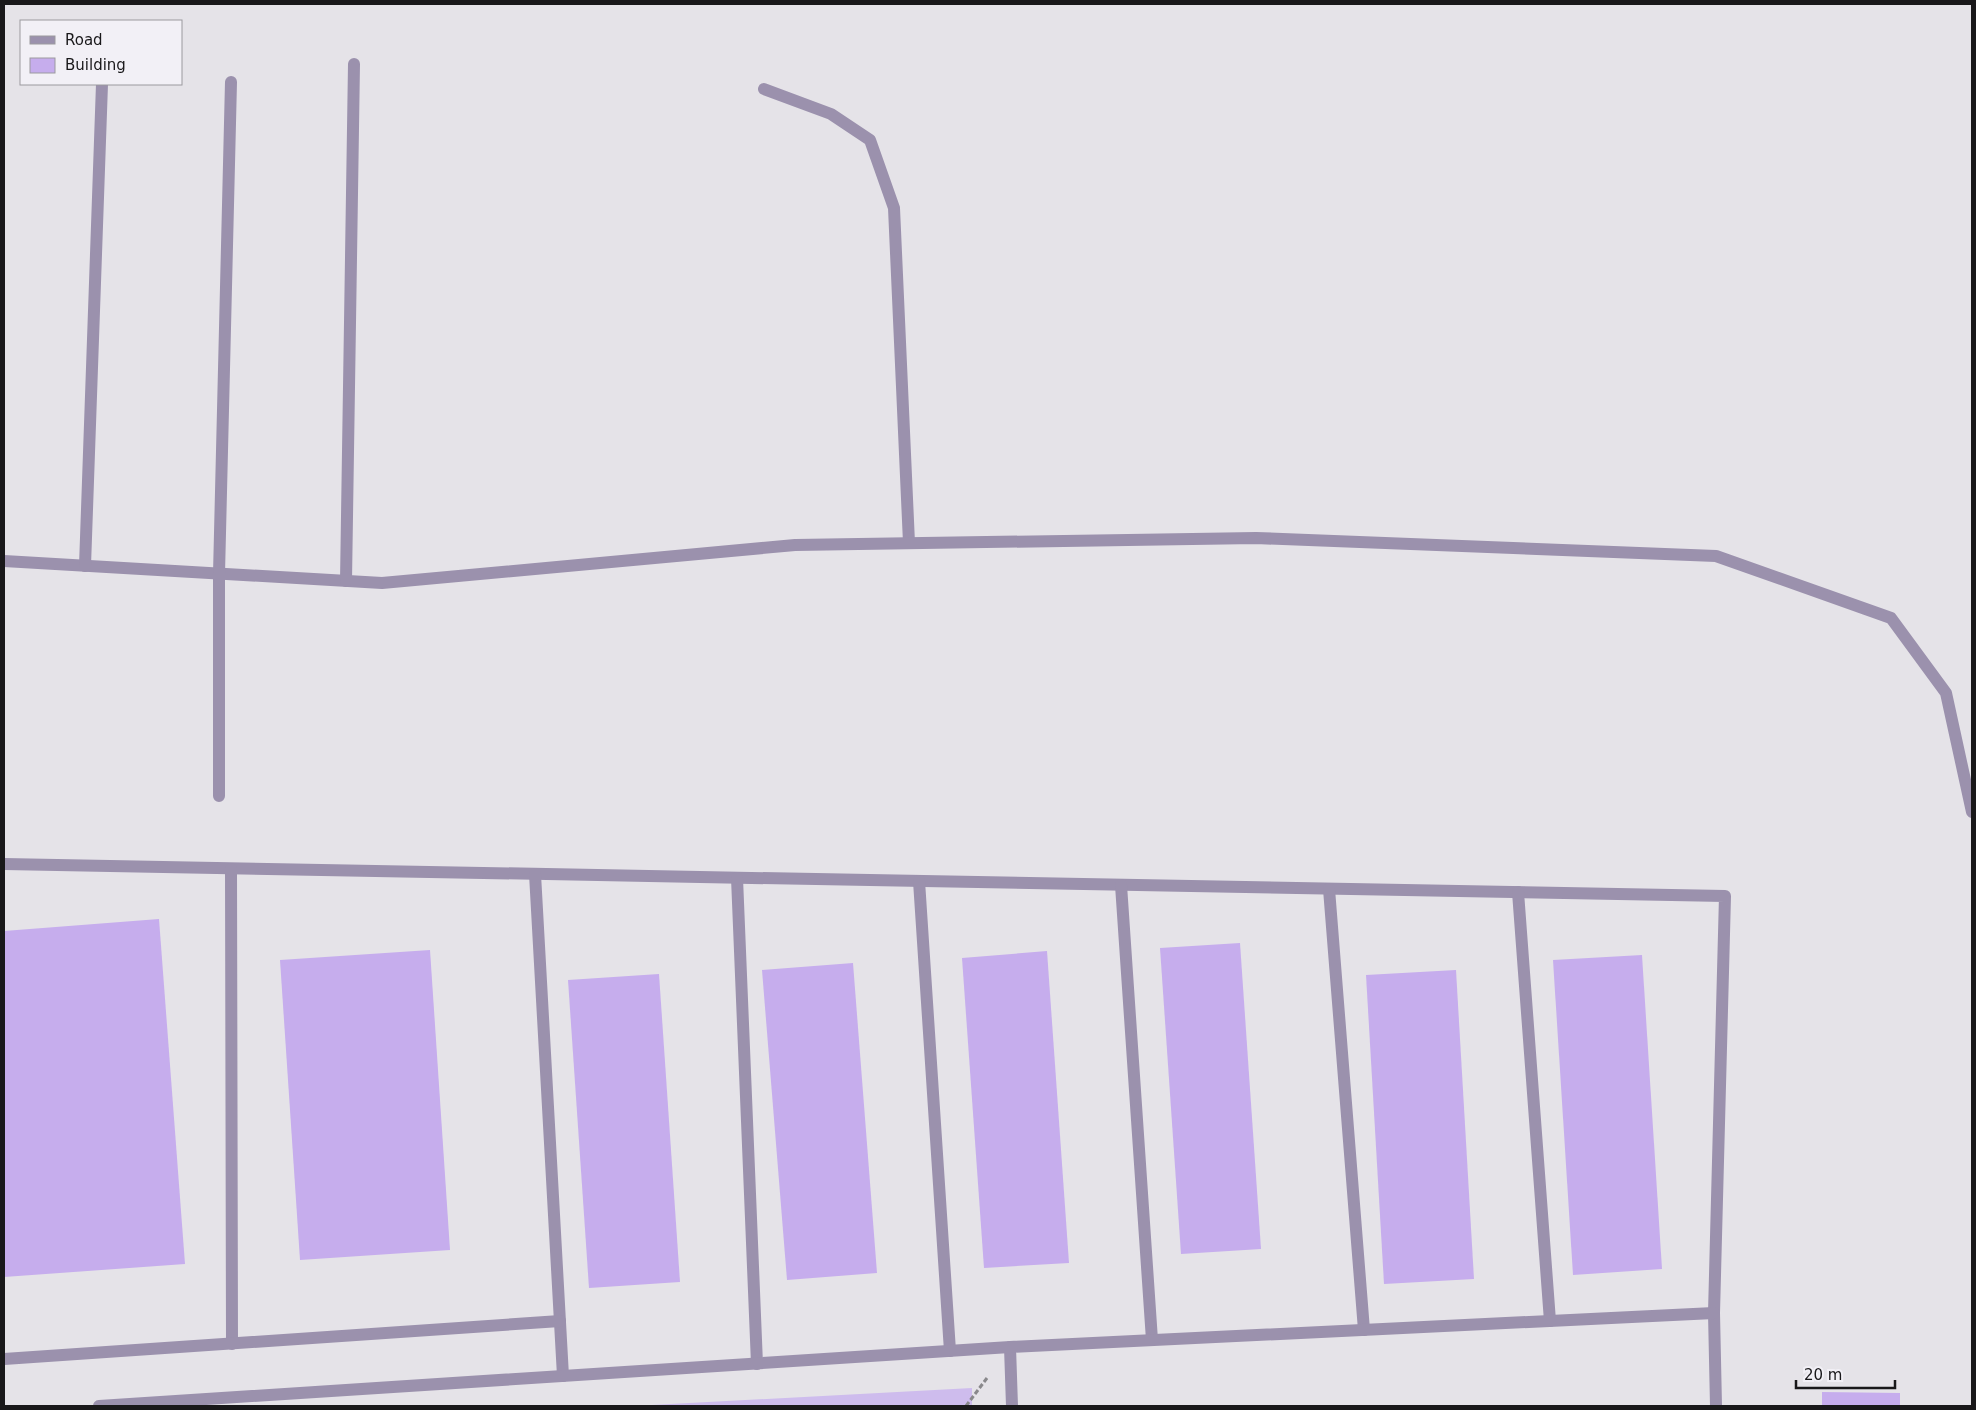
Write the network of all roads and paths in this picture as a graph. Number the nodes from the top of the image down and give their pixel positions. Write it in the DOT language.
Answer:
graph roads {
  1 [pos="354,64"];
  2 [pos="231,82"];
  3 [pos="102,85"];
  4 [pos="764,90"];
  5 [pos="909,543"];
  6 [pos="4,561"];
  7 [pos="85,566"];
  8 [pos="219,574"];
  9 [pos="346,581"];
  10 [pos="219,796"];
  11 [pos="1972,812"];
  12 [pos="4,864"];
  13 [pos="231,869"];
  14 [pos="535,874"];
  15 [pos="737,878"];
  16 [pos="920,881"];
  17 [pos="1121,885"];
  18 [pos="1329,889"];
  19 [pos="1518,892"];
  20 [pos="1714,1313"];
  21 [pos="560,1321"];
  22 [pos="1550,1321"];
  23 [pos="1364,1330"];
  24 [pos="1152,1340"];
  25 [pos="232,1344"];
  26 [pos="1010,1347"];
  27 [pos="950,1351"];
  28 [pos="4,1359"];
  29 [pos="757,1364"];
  30 [pos="563,1376"];
  31 [pos="99,1406"];
  32 [pos="1012,1406"];
  33 [pos="1716,1406"];
  1 -- 9 [label="street"];
  2 -- 8 [label="street"];
  3 -- 7 [label="street"];
  4 -- 5 [label="street"];
  5 -- 9 [label="street"];
  5 -- 11 [label="street"];
  6 -- 7 [label="street"];
  7 -- 8 [label="street"];
  8 -- 9 [label="street"];
  8 -- 10 [label="street"];
  12 -- 13 [label="street"];
  13 -- 14 [label="street"];
  13 -- 25 [label="street"];
  14 -- 15 [label="street"];
  14 -- 21 [label="street"];
  15 -- 16 [label="street"];
  15 -- 29 [label="street"];
  16 -- 17 [label="street"];
  16 -- 27 [label="street"];
  17 -- 18 [label="street"];
  17 -- 24 [label="street"];
  18 -- 19 [label="street"];
  18 -- 23 [label="street"];
  19 -- 20 [label="street"];
  19 -- 22 [label="street"];
  20 -- 22 [label="street"];
  20 -- 33 [label="street"];
  21 -- 25 [label="street"];
  21 -- 30 [label="street"];
  22 -- 23 [label="street"];
  23 -- 24 [label="street"];
  24 -- 26 [label="street"];
  25 -- 28 [label="street"];
  26 -- 27 [label="street"];
  26 -- 32 [label="street"];
  27 -- 29 [label="street"];
  29 -- 30 [label="street"];
  30 -- 31 [label="street"];
}
